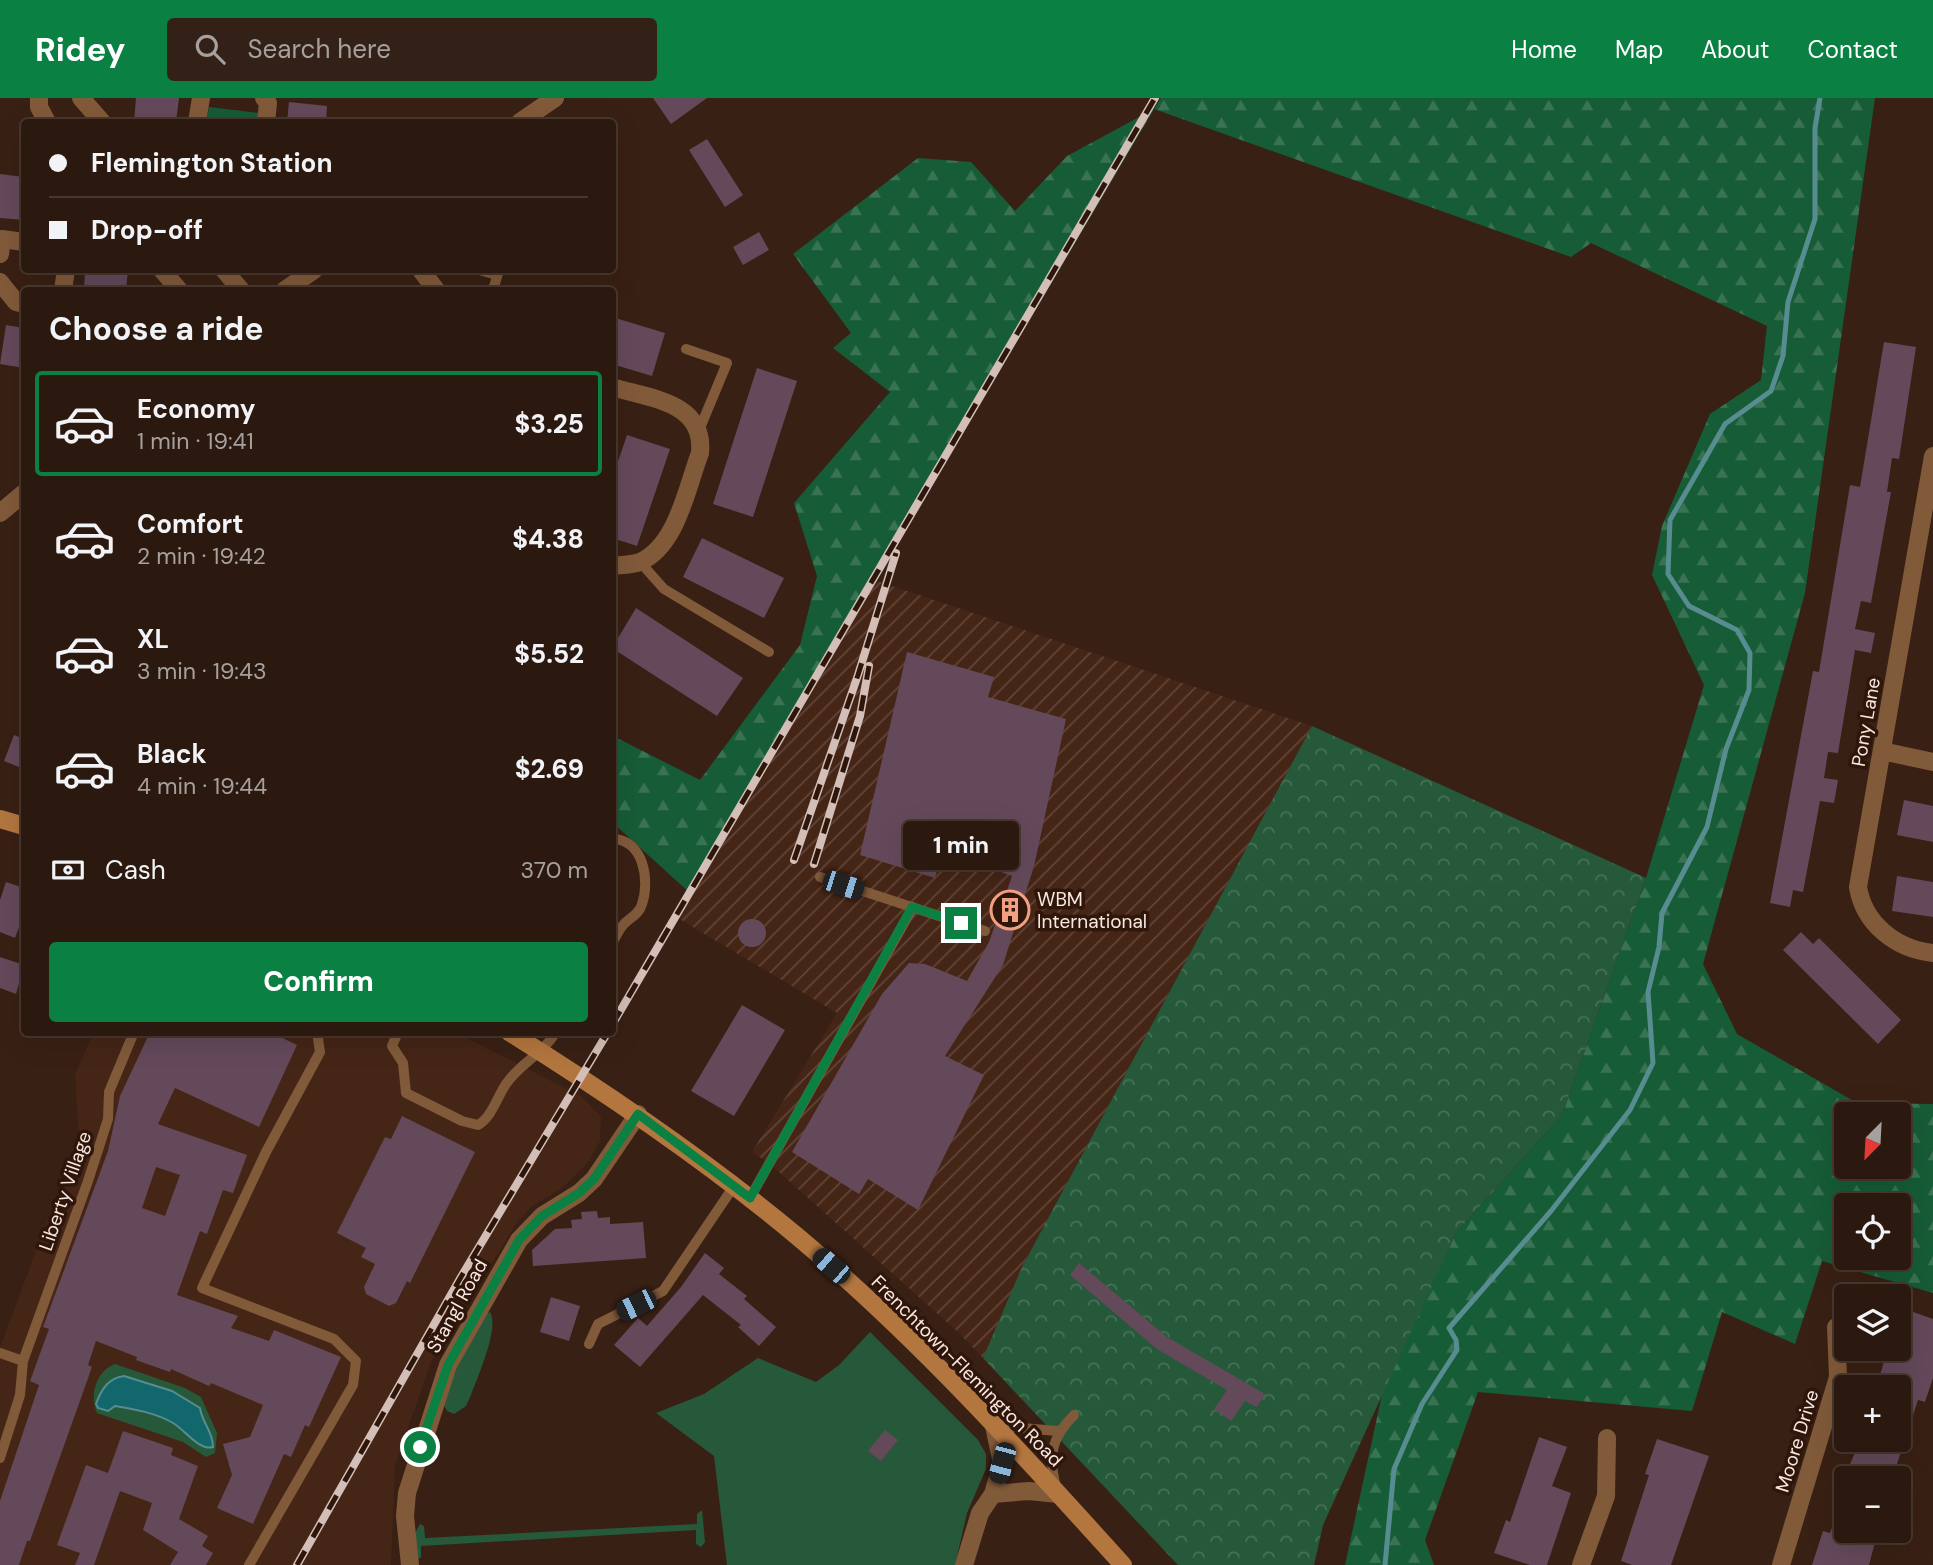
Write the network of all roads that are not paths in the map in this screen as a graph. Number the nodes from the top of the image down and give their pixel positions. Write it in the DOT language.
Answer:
graph roads {
  1 [pos="39,98"];
  2 [pos="81,98"];
  3 [pos="201,98"];
  4 [pos="264,98"];
  5 [pos="555,98"];
  6 [pos="45,119"];
  7 [pos="99,119"];
  8 [pos="198,119"];
  9 [pos="266,119"];
  10 [pos="524,119"];
  11 [pos="21,242"];
  12 [pos="0,254"];
  13 [pos="165,273"];
  14 [pos="227,273"];
  15 [pos="310,273"];
  16 [pos="0,282"];
  17 [pos="176,287"];
  18 [pos="238,287"];
  19 [pos="289,287"];
  20 [pos="21,303"];
  21 [pos="686,349"];
  22 [pos="616,388"];
  23 [pos="699,428"];
  24 [pos="1933,456"];
  25 [pos="21,496"];
  26 [pos="0,513"];
  27 [pos="640,562"];
  28 [pos="1915,562"];
  29 [pos="616,565"];
  30 [pos="1933,565"];
  31 [pos="769,652"];
  32 [pos="1882,751"];
  33 [pos="1933,762"];
  34 [pos="1,821"];
  35 [pos="21,825"];
  36 [pos="616,841"];
  37 [pos="820,877"];
  38 [pos="912,907"];
  39 [pos="985,931"];
  40 [pos="616,937"];
  41 [pos="1933,953"];
  42 [pos="132,1036"];
  43 [pos="318,1036"];
  44 [pos="396,1036"];
  45 [pos="519,1036"];
  46 [pos="553,1036"];
  47 [pos="542,1053"];
  48 [pos="638,1114"];
  49 [pos="734,1186"];
  50 [pos="750,1198"];
  51 [pos="589,1344"];
  52 [pos="0,1353"];
  53 [pos="23,1361"];
  54 [pos="1837,1361"];
  55 [pos="1074,1415"];
  56 [pos="994,1426"];
  57 [pos="1058,1431"];
  58 [pos="1607,1438"];
  59 [pos="0,1458"];
  60 [pos="993,1494"];
  61 [pos="1058,1494"];
  62 [pos="249,1565"];
  63 [pos="410,1565"];
  64 [pos="964,1565"];
  65 [pos="1123,1565"];
  66 [pos="1581,1565"];
  67 [pos="1781,1565"];
  1 -- 6 [label="street"];
  2 -- 7 [label="street"];
  3 -- 8 [label="street"];
  4 -- 9 [label="street"];
  5 -- 10 [label="street"];
  11 -- 12 [label="street"];
  13 -- 17 [label="street"];
  14 -- 18 [label="street"];
  15 -- 19 [label="street"];
  16 -- 20 [label="street"];
  21 -- 23 [label="lane"];
  22 -- 23 [label="street"];
  23 -- 27 [label="street"];
  24 -- 28 [label="street, Pony Lane"];
  25 -- 26 [label="street"];
  27 -- 29 [label="street"];
  27 -- 31 [label="lane"];
  28 -- 30 [label="street"];
  28 -- 32 [label="street, Pony Lane"];
  32 -- 33 [label="street"];
  32 -- 41 [label="street, Pony Lane"];
  34 -- 35 [label="main road"];
  36 -- 40 [label="lane"];
  37 -- 38 [label="lane"];
  38 -- 39 [label="lane"];
  38 -- 50 [label="lane"];
  42 -- 53 [label="lane, Liberty Village"];
  43 -- 62 [label="lane"];
  44 -- 47 [label="lane"];
  45 -- 47 [label="main road, Frenchtown-Flemington Road"];
  46 -- 47 [label="lane"];
  47 -- 48 [label="main road, Frenchtown-Flemington Road"];
  48 -- 49 [label="main road, Frenchtown-Flemington Road"];
  48 -- 63 [label="street, Stangl Road"];
  49 -- 50 [label="main road, Frenchtown-Flemington Road"];
  49 -- 51 [label="lane"];
  50 -- 56 [label="main road, Frenchtown-Flemington Road"];
  52 -- 53 [label="lane"];
  53 -- 59 [label="lane, Liberty Village"];
  54 -- 67 [label="street, Moore Drive"];
  55 -- 57 [label="lane"];
  56 -- 57 [label="lane"];
  56 -- 60 [label="street"];
  56 -- 61 [label="main road, Frenchtown-Flemington Road"];
  57 -- 61 [label="lane"];
  58 -- 66 [label="street"];
  60 -- 61 [label="street"];
  60 -- 64 [label="street"];
  61 -- 65 [label="main road, Frenchtown-Flemington Road"];
}
